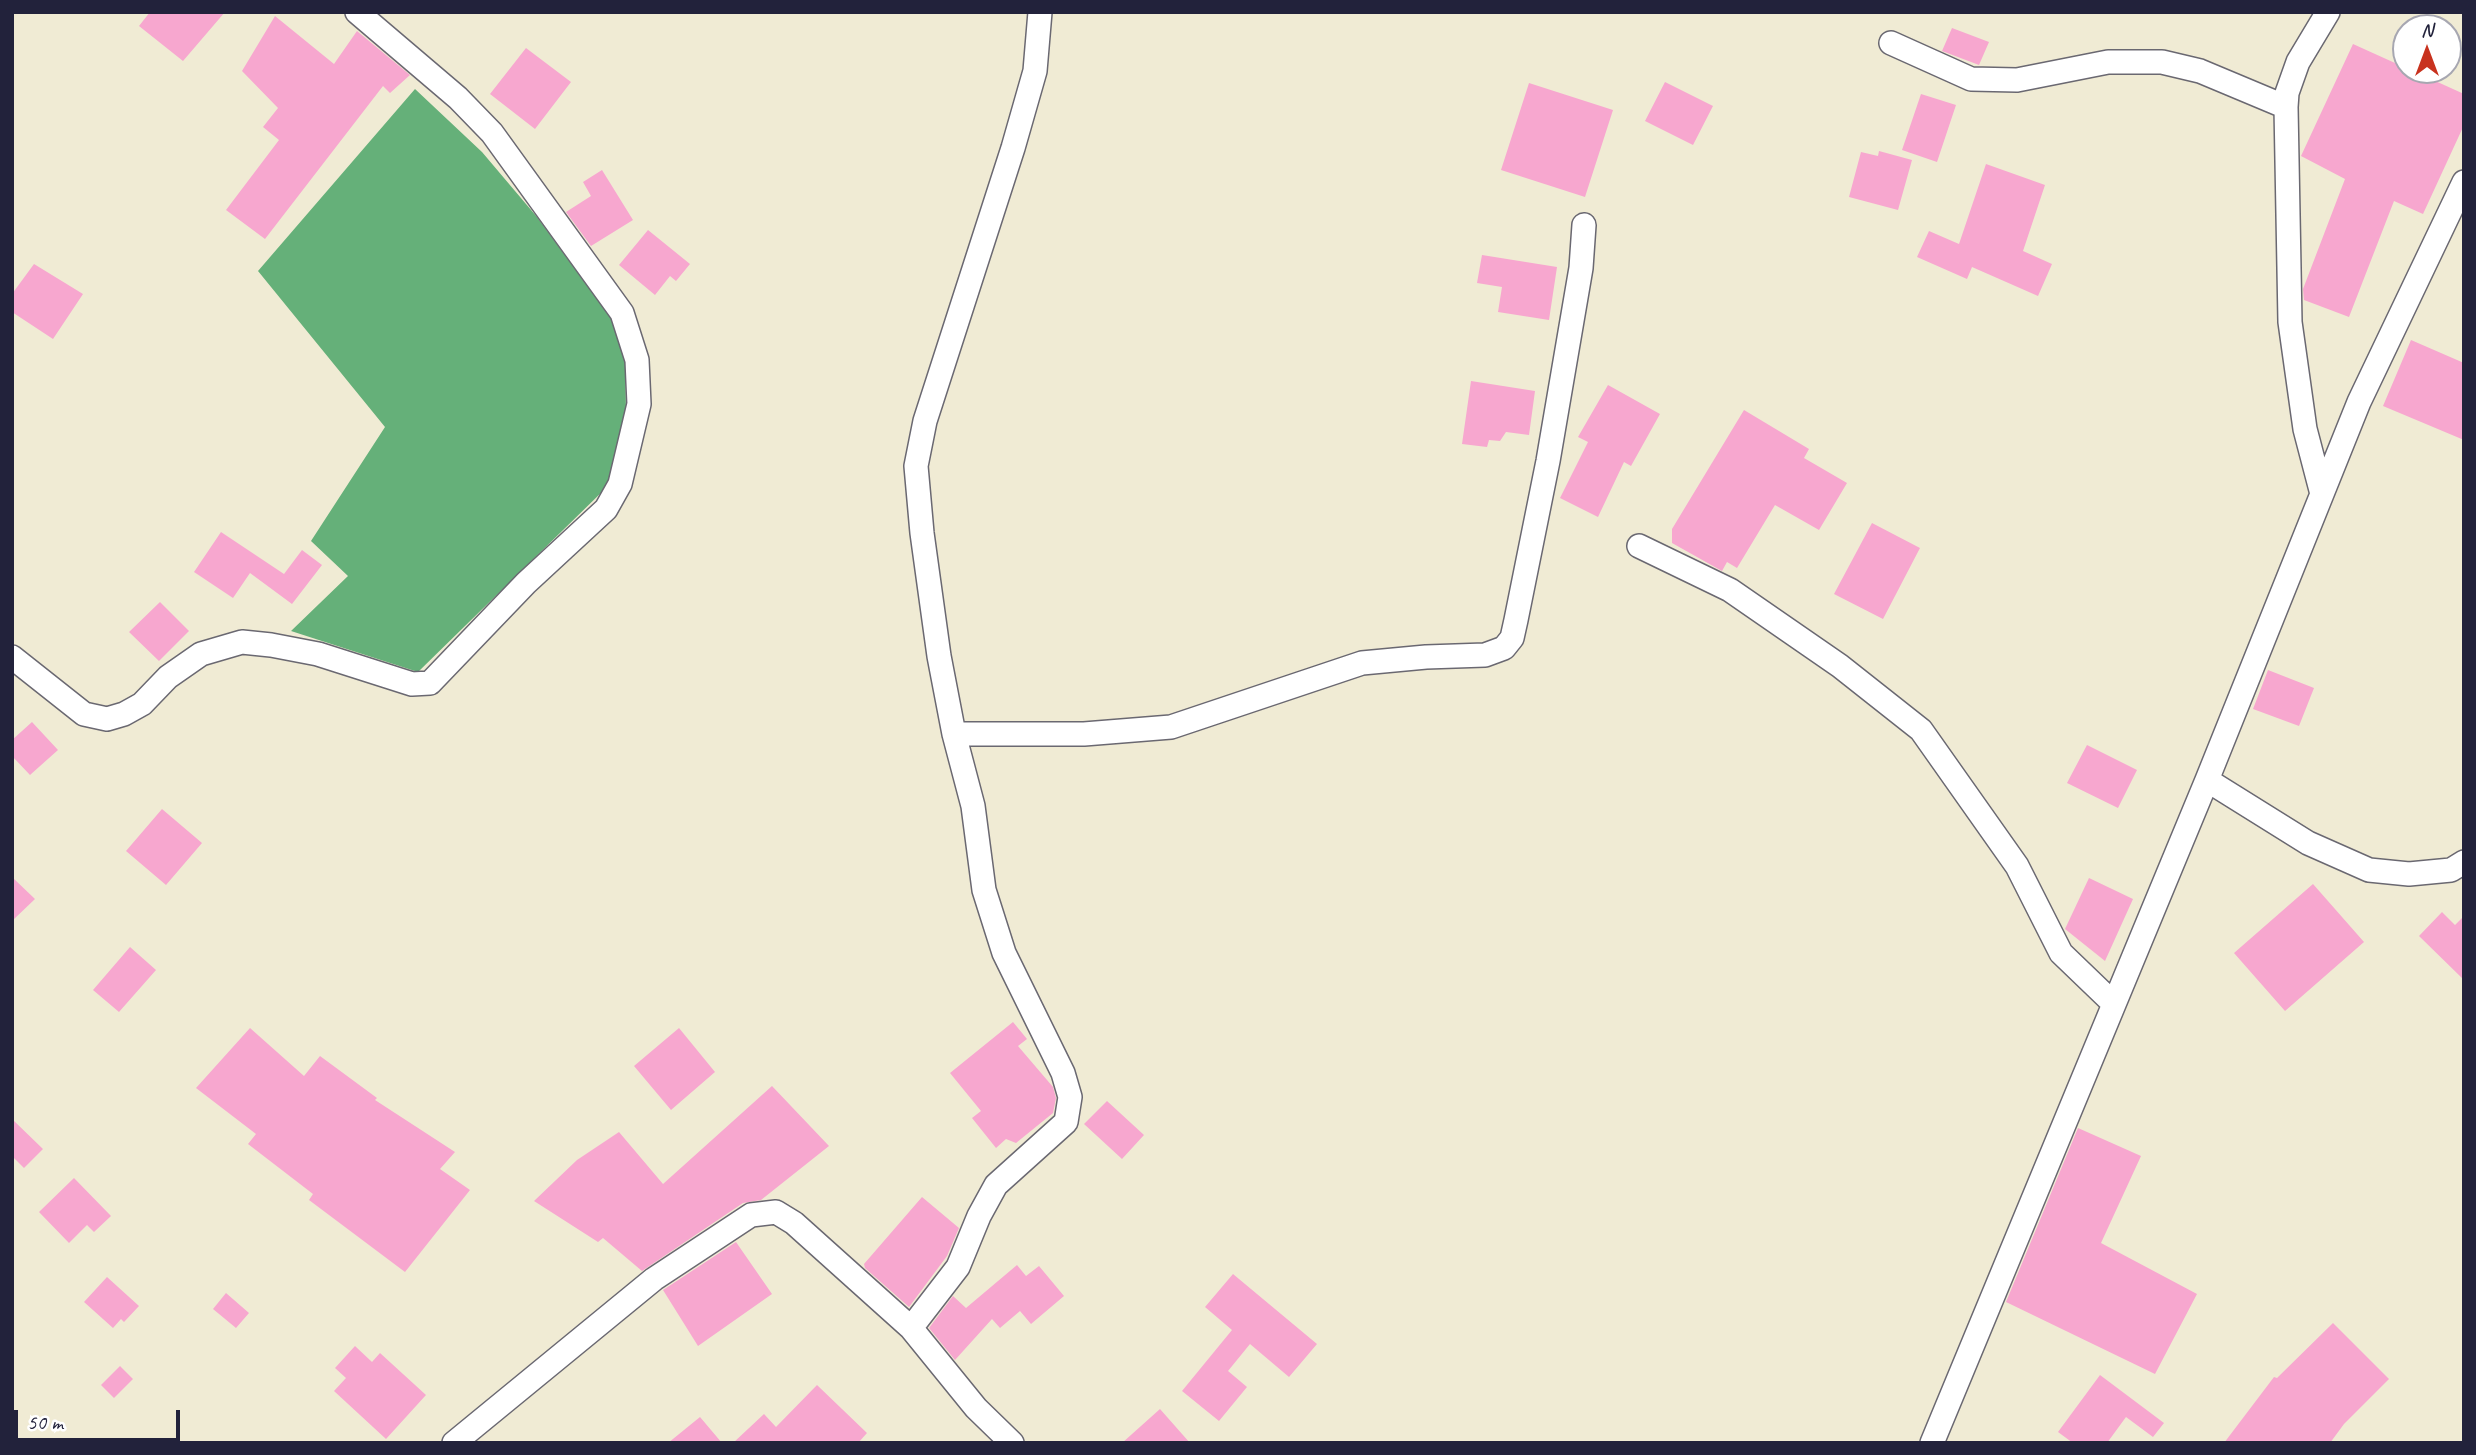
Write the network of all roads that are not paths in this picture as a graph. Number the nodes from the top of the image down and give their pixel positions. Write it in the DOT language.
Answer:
graph roads {
  1 [pos="357,12"];
  2 [pos="1040,12"];
  3 [pos="2328,12"];
  4 [pos="1891,43"];
  5 [pos="2286,107"];
  6 [pos="2464,182"];
  7 [pos="1584,225"];
  8 [pos="2322,494"];
  9 [pos="1639,546"];
  10 [pos="13,659"];
  11 [pos="954,734"];
  12 [pos="2207,780"];
  13 [pos="2464,862"];
  14 [pos="2113,1003"];
  15 [pos="911,1328"];
  16 [pos="454,1443"];
  17 [pos="1012,1443"];
  18 [pos="1932,1443"];
  1 -- 10 [label="street"];
  2 -- 11 [label="street"];
  3 -- 5 [label="street"];
  4 -- 5 [label="street"];
  5 -- 8 [label="street"];
  6 -- 8 [label="street"];
  7 -- 11 [label="street"];
  8 -- 12 [label="street"];
  9 -- 14 [label="street"];
  11 -- 15 [label="street"];
  12 -- 13 [label="street"];
  12 -- 14 [label="street"];
  14 -- 18 [label="street"];
  15 -- 16 [label="street"];
  15 -- 17 [label="street"];
}
